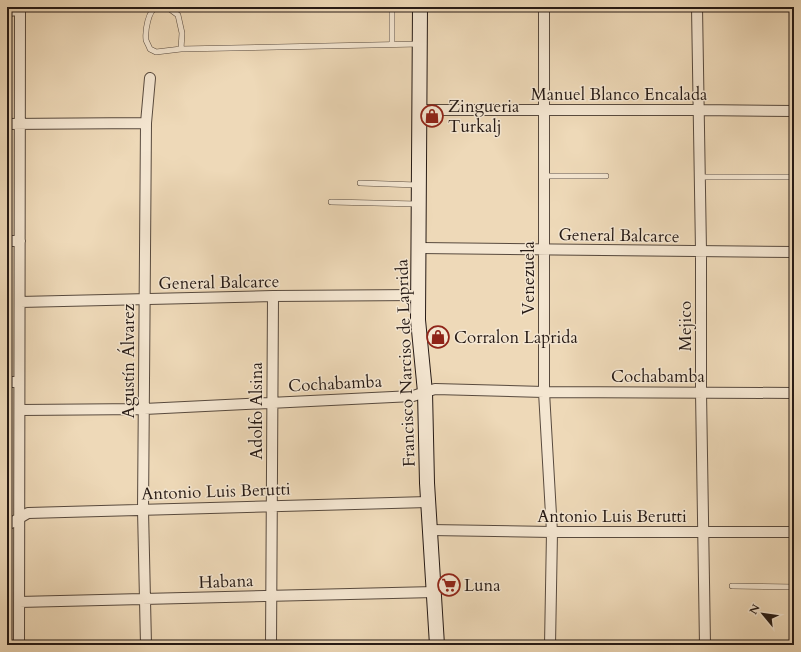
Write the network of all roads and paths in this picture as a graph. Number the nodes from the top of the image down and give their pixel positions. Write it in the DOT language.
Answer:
graph roads {
  1 [pos="157,7"];
  2 [pos="167,7"];
  3 [pos="392,7"];
  4 [pos="420,7"];
  5 [pos="544,7"];
  6 [pos="698,7"];
  7 [pos="20,9"];
  8 [pos="7,11"];
  9 [pos="392,44"];
  10 [pos="420,44"];
  11 [pos="180,49"];
  12 [pos="150,78"];
  13 [pos="420,110"];
  14 [pos="544,110"];
  15 [pos="698,110"];
  16 [pos="794,111"];
  17 [pos="146,123"];
  18 [pos="7,124"];
  19 [pos="20,124"];
  20 [pos="544,176"];
  21 [pos="606,176"];
  22 [pos="700,177"];
  23 [pos="792,177"];
  24 [pos="360,183"];
  25 [pos="420,185"];
  26 [pos="331,202"];
  27 [pos="420,204"];
  28 [pos="7,241"];
  29 [pos="20,241"];
  30 [pos="420,248"];
  31 [pos="544,250"];
  32 [pos="701,251"];
  33 [pos="794,252"];
  34 [pos="418,295"];
  35 [pos="273,296"];
  36 [pos="144,299"];
  37 [pos="20,302"];
  38 [pos="7,382"];
  39 [pos="20,382"];
  40 [pos="425,392"];
  41 [pos="544,392"];
  42 [pos="701,392"];
  43 [pos="794,393"];
  44 [pos="272,402"];
  45 [pos="144,409"];
  46 [pos="20,410"];
  47 [pos="428,502"];
  48 [pos="272,505"];
  49 [pos="143,510"];
  50 [pos="19,519"];
  51 [pos="7,524"];
  52 [pos="430,530"];
  53 [pos="552,532"];
  54 [pos="794,532"];
  55 [pos="703,533"];
  56 [pos="732,586"];
  57 [pos="794,587"];
  58 [pos="434,592"];
  59 [pos="271,596"];
  60 [pos="145,600"];
  61 [pos="19,602"];
  62 [pos="19,645"];
  63 [pos="146,645"];
  64 [pos="271,645"];
  65 [pos="437,645"];
  66 [pos="550,645"];
  67 [pos="705,645"];
  1 -- 11 [label="lane"];
  2 -- 11 [label="lane"];
  3 -- 9 [label="lane"];
  4 -- 10 [label="main road, Francisco Narciso de Laprida"];
  5 -- 14 [label="street, Venezuela"];
  6 -- 15 [label="street, Mejico"];
  7 -- 8 [label="street"];
  7 -- 19 [label="street"];
  9 -- 10 [label="lane"];
  9 -- 11 [label="lane"];
  10 -- 13 [label="main road, Francisco Narciso de Laprida"];
  12 -- 17 [label="street, Agustín Álvarez"];
  13 -- 14 [label="street, Manuel Blanco Encalada"];
  13 -- 25 [label="main road, Francisco Narciso de Laprida"];
  14 -- 15 [label="street, Manuel Blanco Encalada"];
  14 -- 20 [label="street, Venezuela"];
  15 -- 16 [label="street, Manuel Blanco Encalada"];
  15 -- 22 [label="street, Mejico"];
  17 -- 19 [label="street"];
  17 -- 36 [label="street, Agustín Álvarez"];
  18 -- 19 [label="street"];
  19 -- 29 [label="street"];
  20 -- 21 [label="lane"];
  20 -- 31 [label="street, Venezuela"];
  22 -- 23 [label="lane"];
  22 -- 32 [label="street, Mejico"];
  24 -- 25 [label="lane"];
  25 -- 27 [label="main road, Francisco Narciso de Laprida"];
  26 -- 27 [label="lane"];
  27 -- 30 [label="main road, Francisco Narciso de Laprida"];
  28 -- 29 [label="street"];
  29 -- 37 [label="street"];
  30 -- 31 [label="street, General Balcarce"];
  30 -- 34 [label="main road, Francisco Narciso de Laprida"];
  31 -- 32 [label="street, General Balcarce"];
  31 -- 41 [label="street, Venezuela"];
  32 -- 33 [label="street, General Balcarce"];
  32 -- 42 [label="street, Mejico"];
  34 -- 35 [label="street, General Balcarce"];
  34 -- 40 [label="main road, Francisco Narciso de Laprida"];
  35 -- 36 [label="street, General Balcarce"];
  35 -- 44 [label="street, Adolfo Alsina"];
  36 -- 37 [label="street, General Balcarce"];
  36 -- 45 [label="street, Agustín Álvarez"];
  37 -- 39 [label="street"];
  38 -- 39 [label="street"];
  39 -- 46 [label="street"];
  40 -- 41 [label="street, Cochabamba"];
  40 -- 44 [label="street, Cochabamba"];
  40 -- 47 [label="main road, Francisco Narciso de Laprida"];
  41 -- 42 [label="street, Cochabamba"];
  41 -- 53 [label="street, Venezuela"];
  42 -- 43 [label="street, Cochabamba"];
  42 -- 55 [label="street, Mejico"];
  44 -- 45 [label="street, Cochabamba"];
  44 -- 48 [label="street, Adolfo Alsina"];
  45 -- 46 [label="street, Cochabamba"];
  45 -- 49 [label="street, Agustín Álvarez"];
  46 -- 50 [label="street"];
  47 -- 48 [label="street, Antonio Luis Berutti"];
  47 -- 52 [label="main road, Francisco Narciso de Laprida"];
  48 -- 49 [label="street, Antonio Luis Berutti"];
  48 -- 59 [label="street, Adolfo Alsina"];
  49 -- 50 [label="street, Antonio Luis Berutti"];
  49 -- 60 [label="street, Agustín Álvarez"];
  50 -- 51 [label="street, Antonio Luis Berutti"];
  50 -- 61 [label="street"];
  52 -- 53 [label="street, Antonio Luis Berutti"];
  52 -- 58 [label="main road, Francisco Narciso de Laprida"];
  53 -- 55 [label="street, Antonio Luis Berutti"];
  53 -- 66 [label="street, Venezuela"];
  54 -- 55 [label="street, Antonio Luis Berutti"];
  55 -- 67 [label="street, Mejico"];
  56 -- 57 [label="lane"];
  58 -- 59 [label="street, Habana"];
  58 -- 65 [label="main road, Francisco Narciso de Laprida"];
  59 -- 60 [label="street, Habana"];
  59 -- 64 [label="street, Adolfo Alsina"];
  60 -- 61 [label="street, Habana"];
  60 -- 63 [label="street, Agustín Álvarez"];
  61 -- 62 [label="street"];
}
